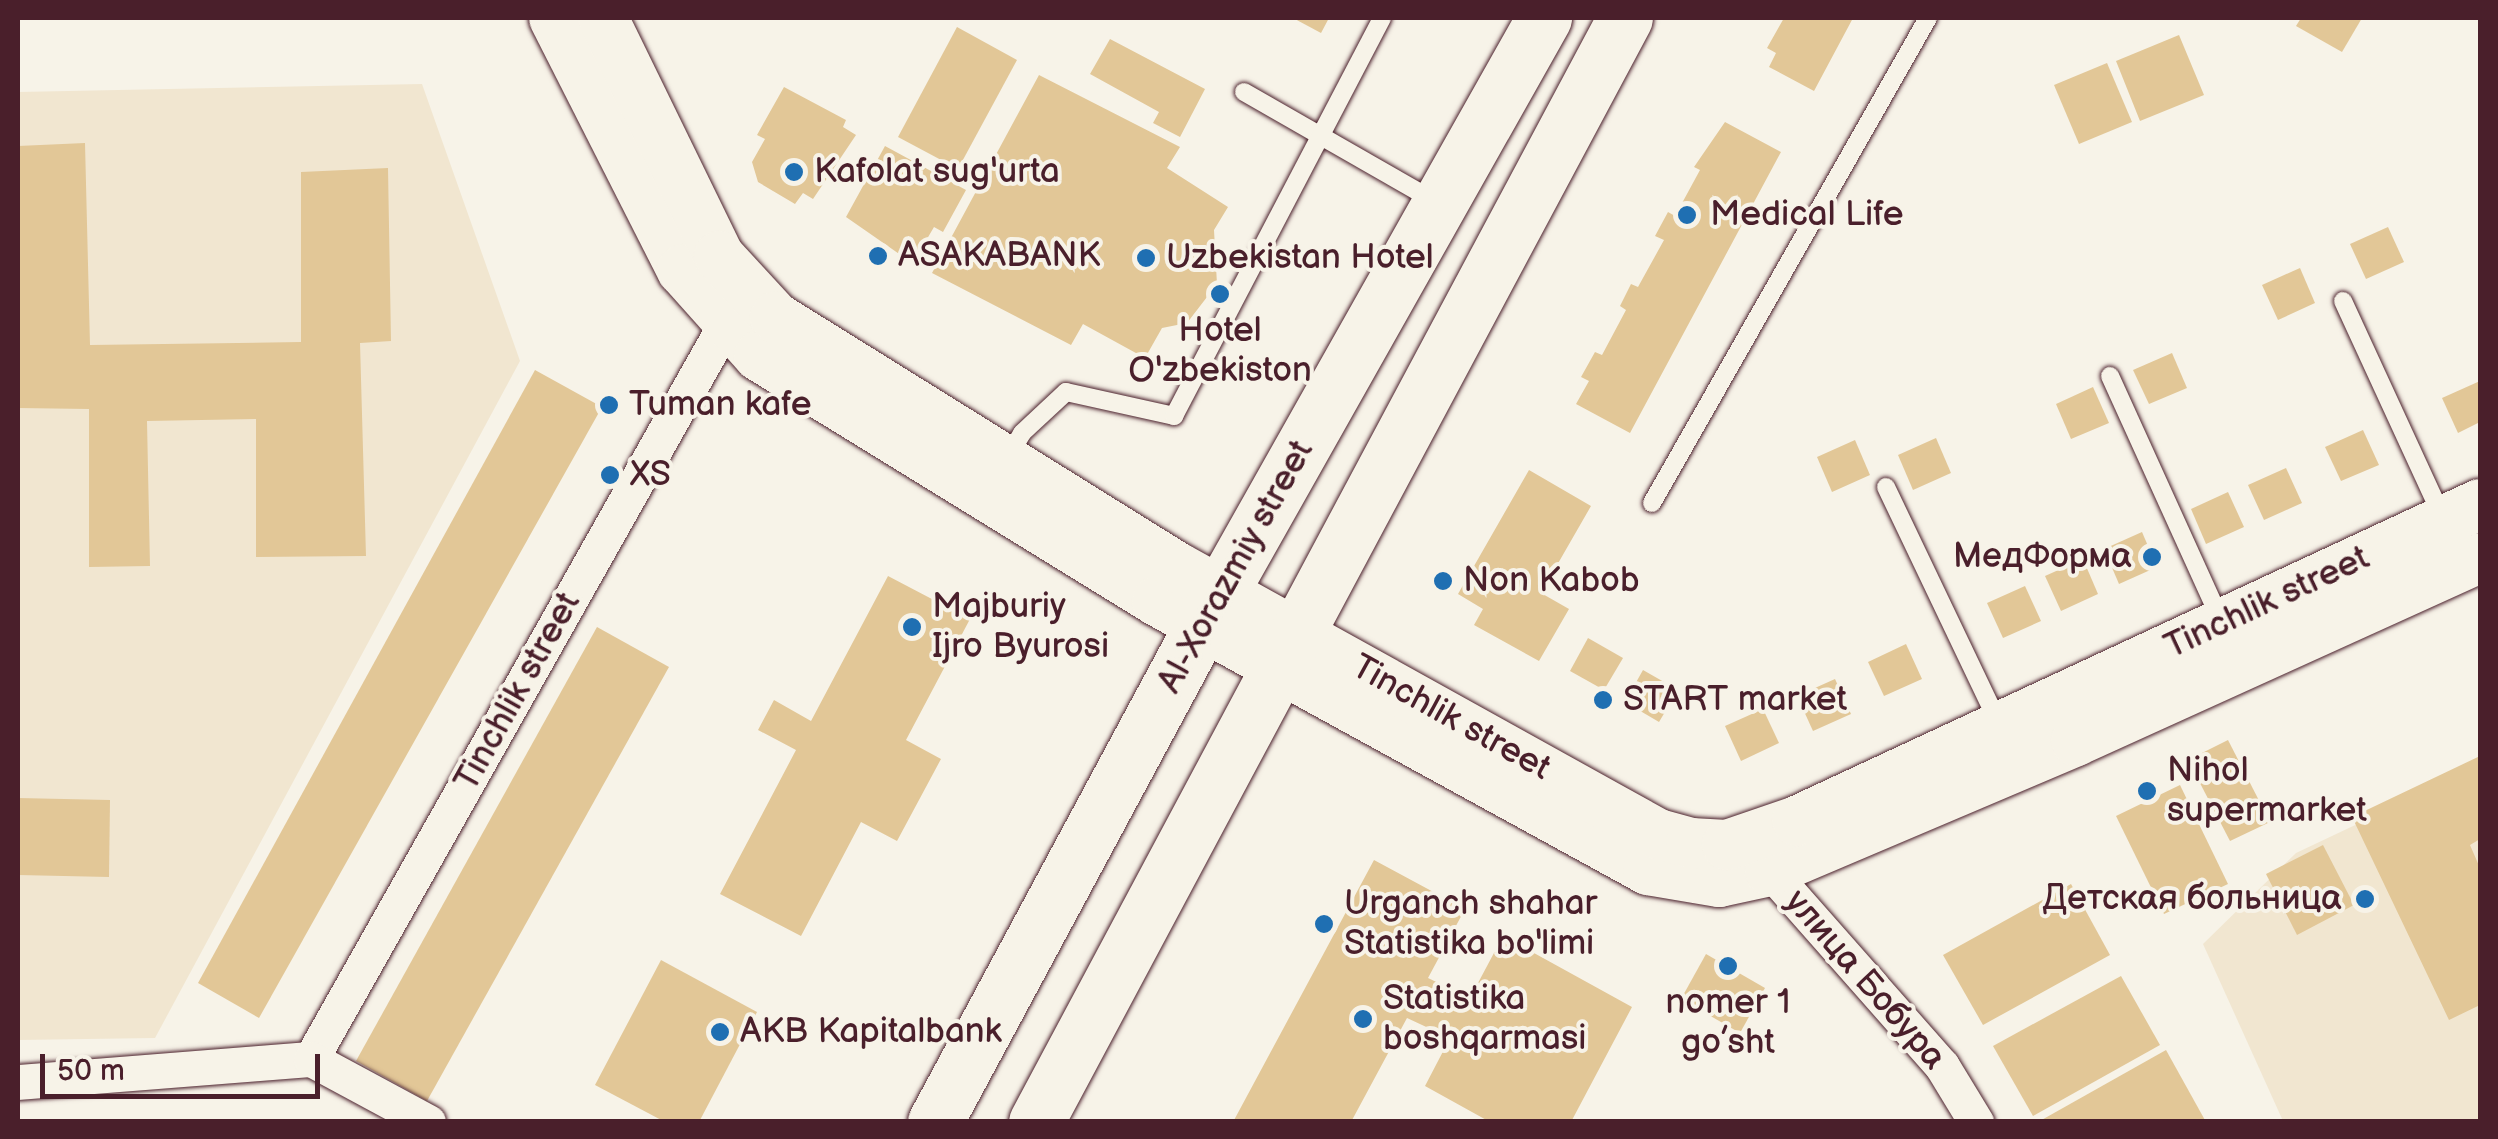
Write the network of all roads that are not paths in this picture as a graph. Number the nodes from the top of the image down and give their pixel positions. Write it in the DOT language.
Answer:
graph roads {
  1 [pos="554,18"];
  2 [pos="604,18"];
  3 [pos="1382,18"];
  4 [pos="1544,18"];
  5 [pos="1625,18"];
  6 [pos="1928,18"];
  7 [pos="1244,92"];
  8 [pos="1322,135"];
  9 [pos="1439,204"];
  10 [pos="2343,301"];
  11 [pos="726,325"];
  12 [pos="2110,376"];
  13 [pos="1006,460"];
  14 [pos="1886,487"];
  15 [pos="1652,504"];
  16 [pos="2462,512"];
  17 [pos="2480,558"];
  18 [pos="1211,609"];
  19 [pos="2222,624"];
  20 [pos="1288,652"];
  21 [pos="2000,726"];
  22 [pos="1763,854"];
  23 [pos="312,1059"];
  24 [pos="18,1082"];
  25 [pos="428,1122"];
  26 [pos="936,1122"];
  27 [pos="1036,1122"];
  28 [pos="1976,1122"];
  1 -- 11 [label="main road, Tinchlik street"];
  2 -- 13 [label="main road, Tinchlik street"];
  3 -- 8 [label="lane"];
  4 -- 9 [label="main road, Al-Xorazmiy street"];
  5 -- 20 [label="main road"];
  6 -- 15 [label="lane"];
  7 -- 8 [label="lane"];
  8 -- 9 [label="lane"];
  8 -- 13 [label="lane"];
  9 -- 18 [label="main road, Al-Xorazmiy street"];
  10 -- 16 [label="lane"];
  11 -- 18 [label="main road, Tinchlik street"];
  11 -- 23 [label="street, Tinchlik street"];
  12 -- 19 [label="lane"];
  13 -- 18 [label="main road, Tinchlik street"];
  14 -- 21 [label="lane"];
  16 -- 19 [label="main road, Tinchlik street"];
  17 -- 22 [label="main road, Tinchlik street"];
  18 -- 20 [label="main road, Tinchlik street"];
  18 -- 26 [label="main road, Al-Xorazmiy street"];
  19 -- 21 [label="main road, Tinchlik street"];
  20 -- 22 [label="main road, Tinchlik street"];
  20 -- 27 [label="main road"];
  21 -- 22 [label="main road, Tinchlik street"];
  22 -- 28 [label="street, улица Бобура"];
  23 -- 24 [label="street"];
  23 -- 25 [label="street"];
}
